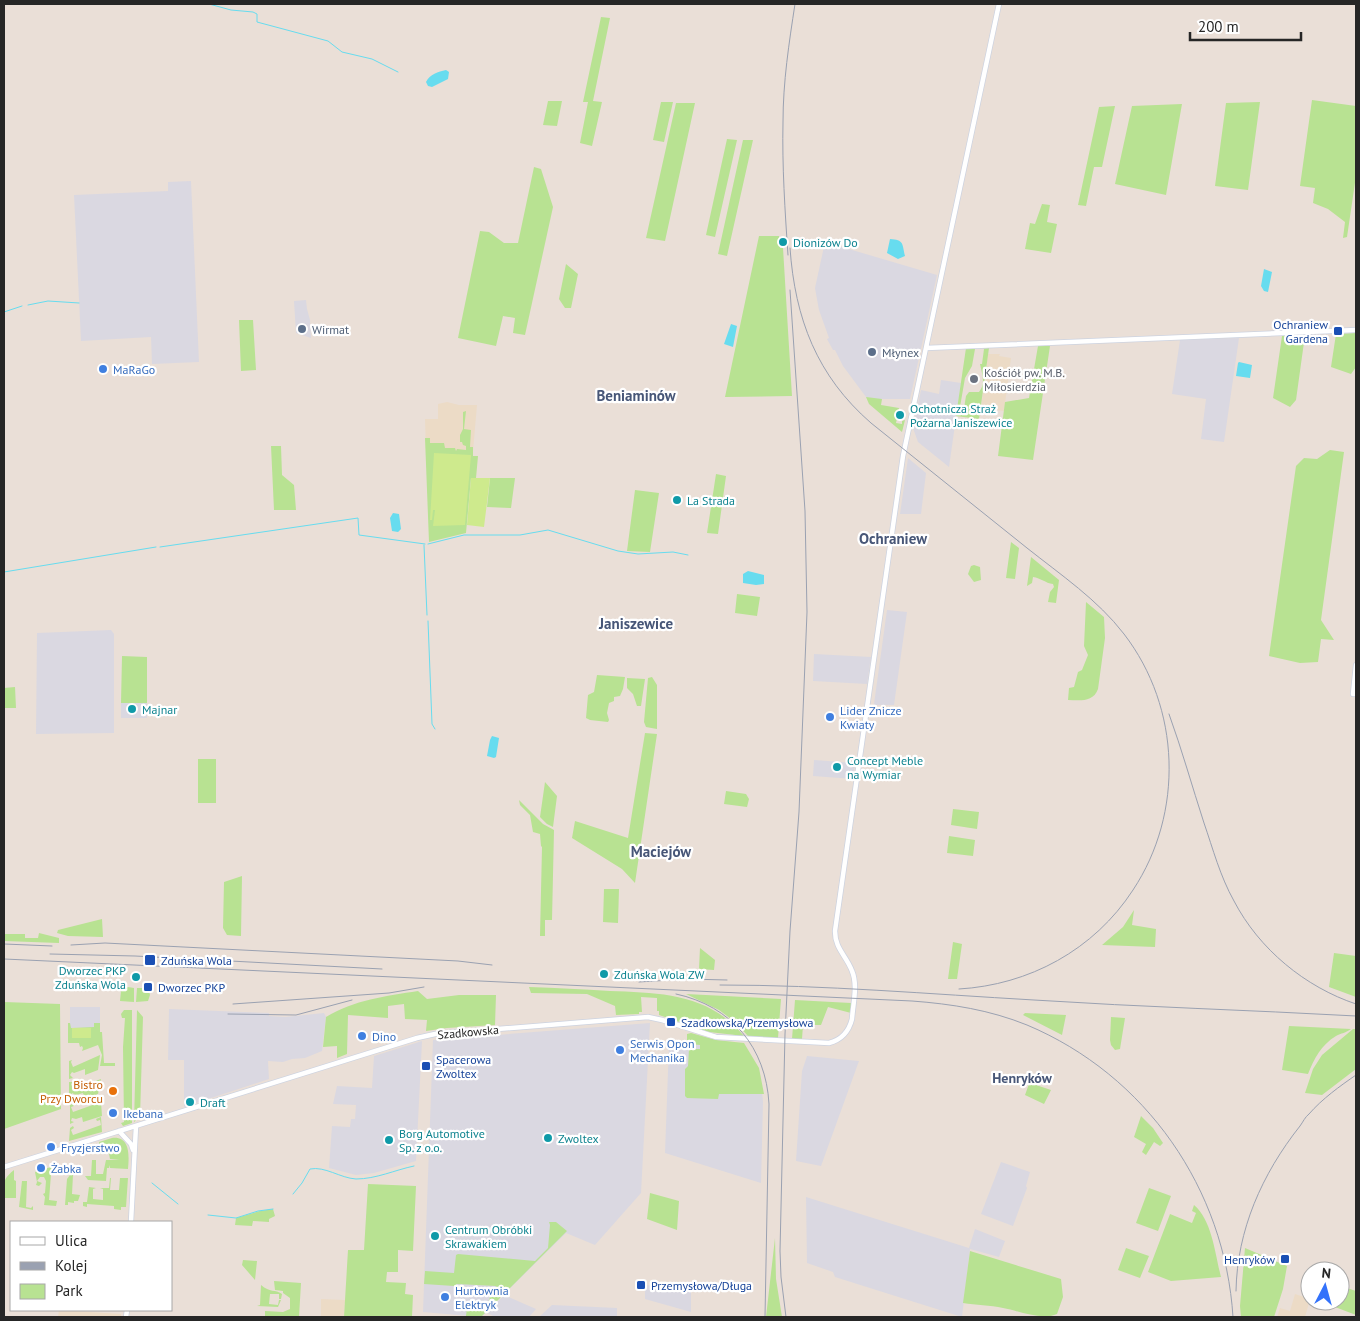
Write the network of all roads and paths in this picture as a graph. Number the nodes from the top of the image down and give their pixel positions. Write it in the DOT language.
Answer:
graph roads {
  1 [pos="999,4"];
  2 [pos="1356,330"];
  3 [pos="926,348"];
  4 [pos="1356,665"];
  5 [pos="1356,694"];
  6 [pos="136,1126"];
  7 [pos="119,1131"];
  8 [pos="134,1152"];
  9 [pos="4,1168"];
  10 [pos="131,1221"];
  1 -- 3 [label="street"];
  2 -- 3 [label="street"];
  3 -- 6 [label="street, Szadkowska"];
  4 -- 5 [label="street"];
  6 -- 7 [label="street, Szadkowska"];
  6 -- 8 [label="street"];
  7 -- 8 [label="street"];
  7 -- 9 [label="street, Szadkowska"];
  8 -- 10 [label="street"];
}
